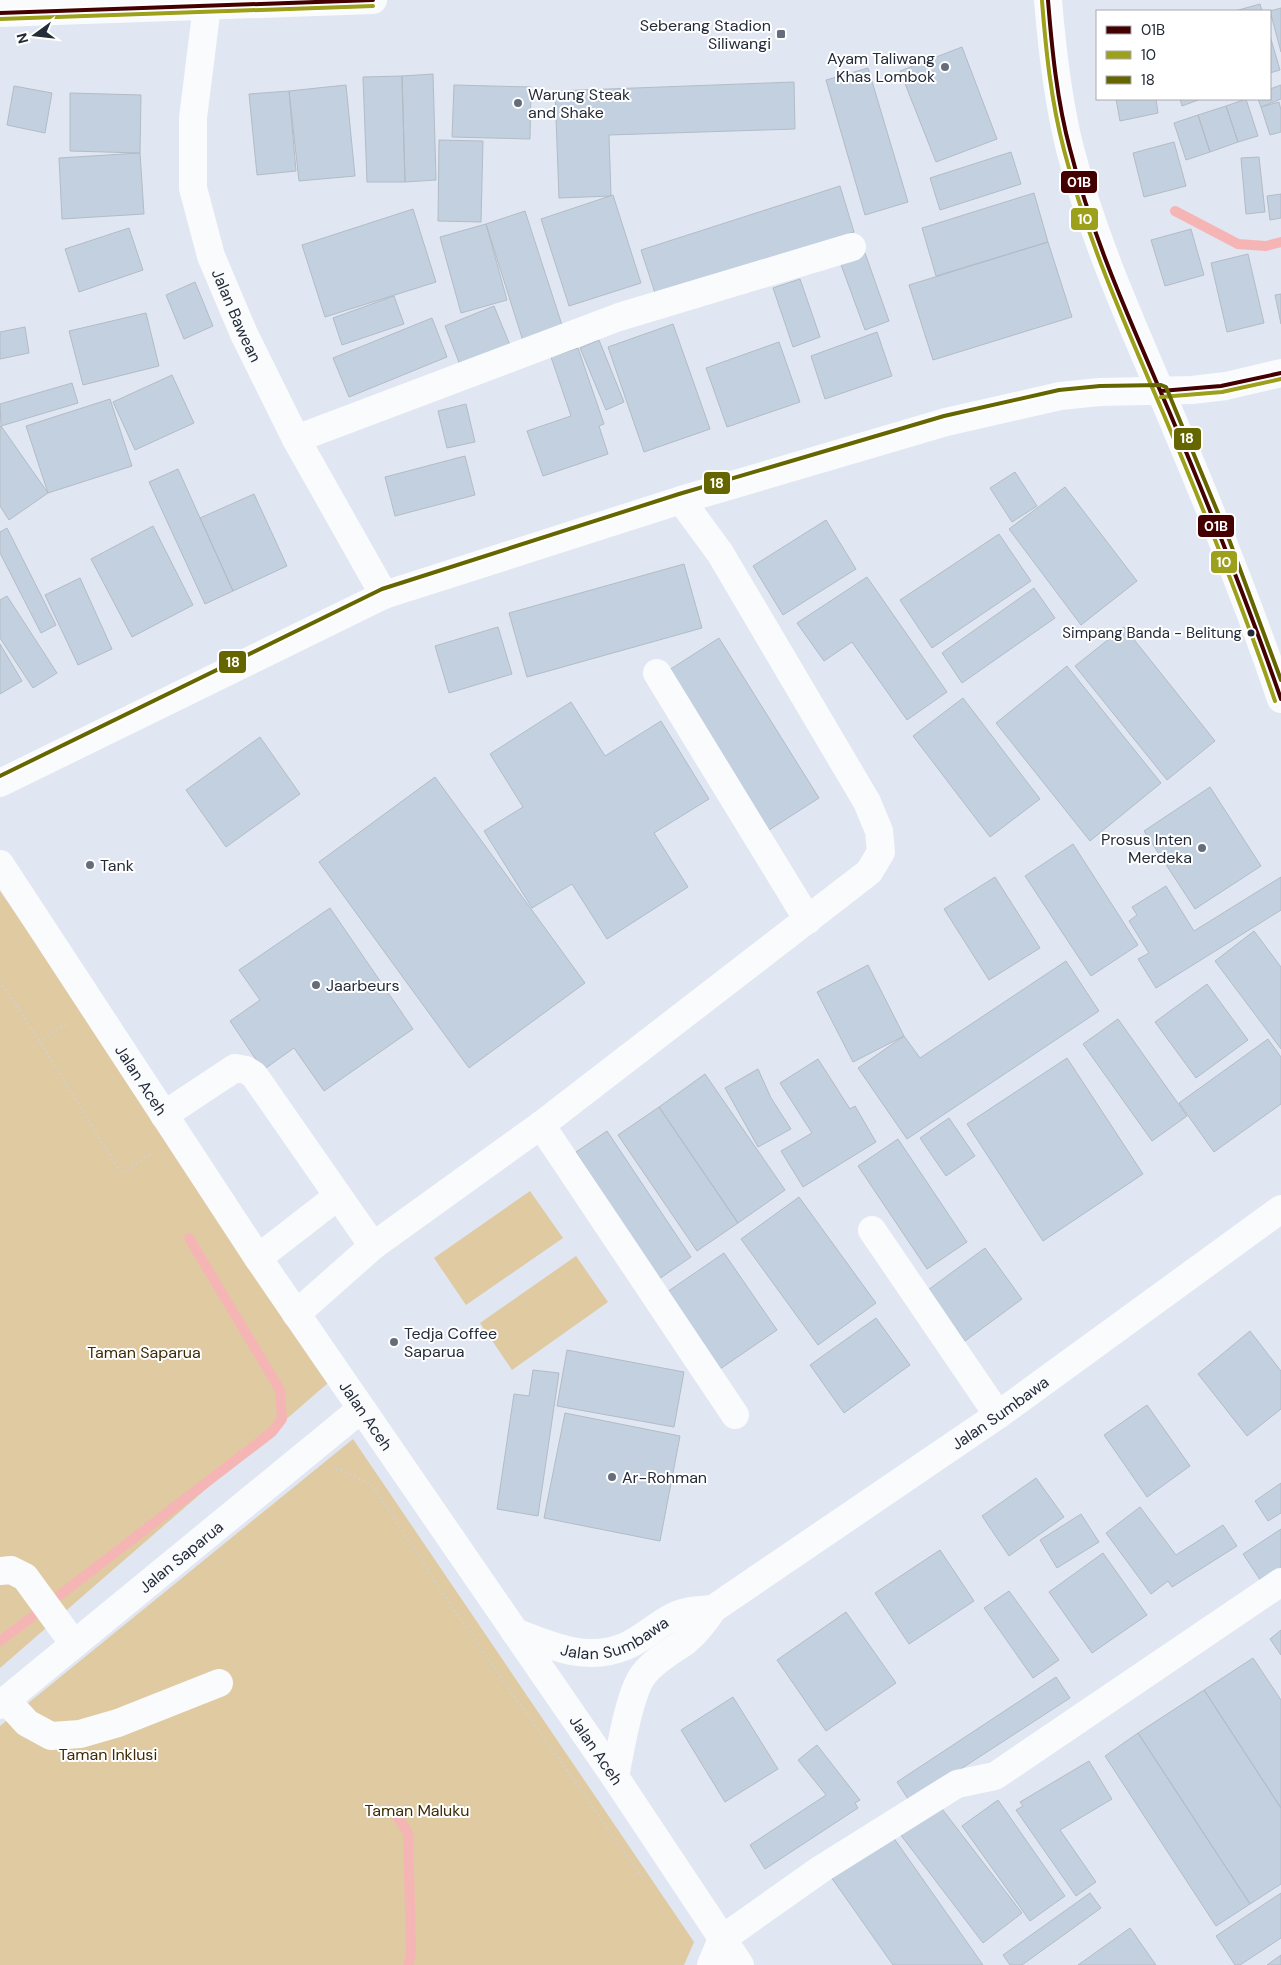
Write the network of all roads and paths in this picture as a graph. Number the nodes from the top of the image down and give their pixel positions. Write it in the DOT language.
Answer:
graph roads {
  1 [pos="372,0"];
  2 [pos="1048,0"];
  3 [pos="62,5"];
  4 [pos="207,6"];
  5 [pos="0,13"];
  6 [pos="852,247"];
  7 [pos="1281,373"];
  8 [pos="1161,391"];
  9 [pos="296,439"];
  10 [pos="681,500"];
  11 [pos="384,595"];
  12 [pos="657,673"];
  13 [pos="1281,699"];
  14 [pos="0,782"];
  15 [pos="0,864"];
  16 [pos="808,920"];
  17 [pos="0,981"];
  18 [pos="72,1021"];
  19 [pos="39,1040"];
  20 [pos="164,1115"];
  21 [pos="541,1124"];
  22 [pos="155,1152"];
  23 [pos="338,1196"];
  24 [pos="1281,1209"];
  25 [pos="872,1230"];
  26 [pos="373,1246"];
  27 [pos="258,1258"];
  28 [pos="296,1314"];
  29 [pos="360,1409"];
  30 [pos="735,1415"];
  31 [pos="998,1415"];
  32 [pos="333,1471"];
  33 [pos="0,1571"];
  34 [pos="1281,1582"];
  35 [pos="713,1609"];
  36 [pos="515,1632"];
  37 [pos="74,1644"];
  38 [pos="219,1683"];
  39 [pos="3,1702"];
  40 [pos="615,1777"];
  41 [pos="646,1882"];
  42 [pos="722,1939"];
  43 [pos="711,1965"];
  44 [pos="740,1965"];
  1 -- 4 [label="street"];
  2 -- 8 [label="street"];
  3 -- 4 [label="street"];
  3 -- 5 [label="street"];
  4 -- 9 [label="street, Jalan Bawean"];
  6 -- 9 [label="street"];
  7 -- 8 [label="street"];
  8 -- 10 [label="street"];
  8 -- 13 [label="street"];
  9 -- 11 [label="street, Jalan Bawean"];
  10 -- 11 [label="street"];
  10 -- 16 [label="street"];
  11 -- 14 [label="street"];
  12 -- 16 [label="street"];
  15 -- 20 [label="street, Jalan Aceh"];
  16 -- 21 [label="street"];
  17 -- 19 [label="path"];
  18 -- 19 [label="path"];
  19 -- 22 [label="path"];
  20 -- 23 [label="street"];
  20 -- 27 [label="street, Jalan Aceh"];
  21 -- 26 [label="street"];
  21 -- 30 [label="street"];
  23 -- 26 [label="street"];
  23 -- 27 [label="street"];
  24 -- 31 [label="street, Jalan Sumbawa"];
  25 -- 31 [label="street"];
  26 -- 28 [label="street"];
  27 -- 28 [label="street, Jalan Aceh"];
  28 -- 29 [label="street, Jalan Aceh"];
  29 -- 36 [label="street, Jalan Aceh"];
  29 -- 37 [label="street, Jalan Saparua"];
  31 -- 35 [label="street, Jalan Sumbawa"];
  32 -- 41 [label="path"];
  33 -- 37 [label="street"];
  34 -- 42 [label="street"];
  35 -- 36 [label="street, Jalan Sumbawa"];
  35 -- 40 [label="street, Jalan Sumbawa"];
  36 -- 40 [label="street, Jalan Aceh"];
  37 -- 39 [label="street, Jalan Saparua"];
  38 -- 39 [label="street"];
  40 -- 42 [label="street, Jalan Aceh"];
  42 -- 43 [label="street"];
  42 -- 44 [label="street, Jalan Aceh"];
}
